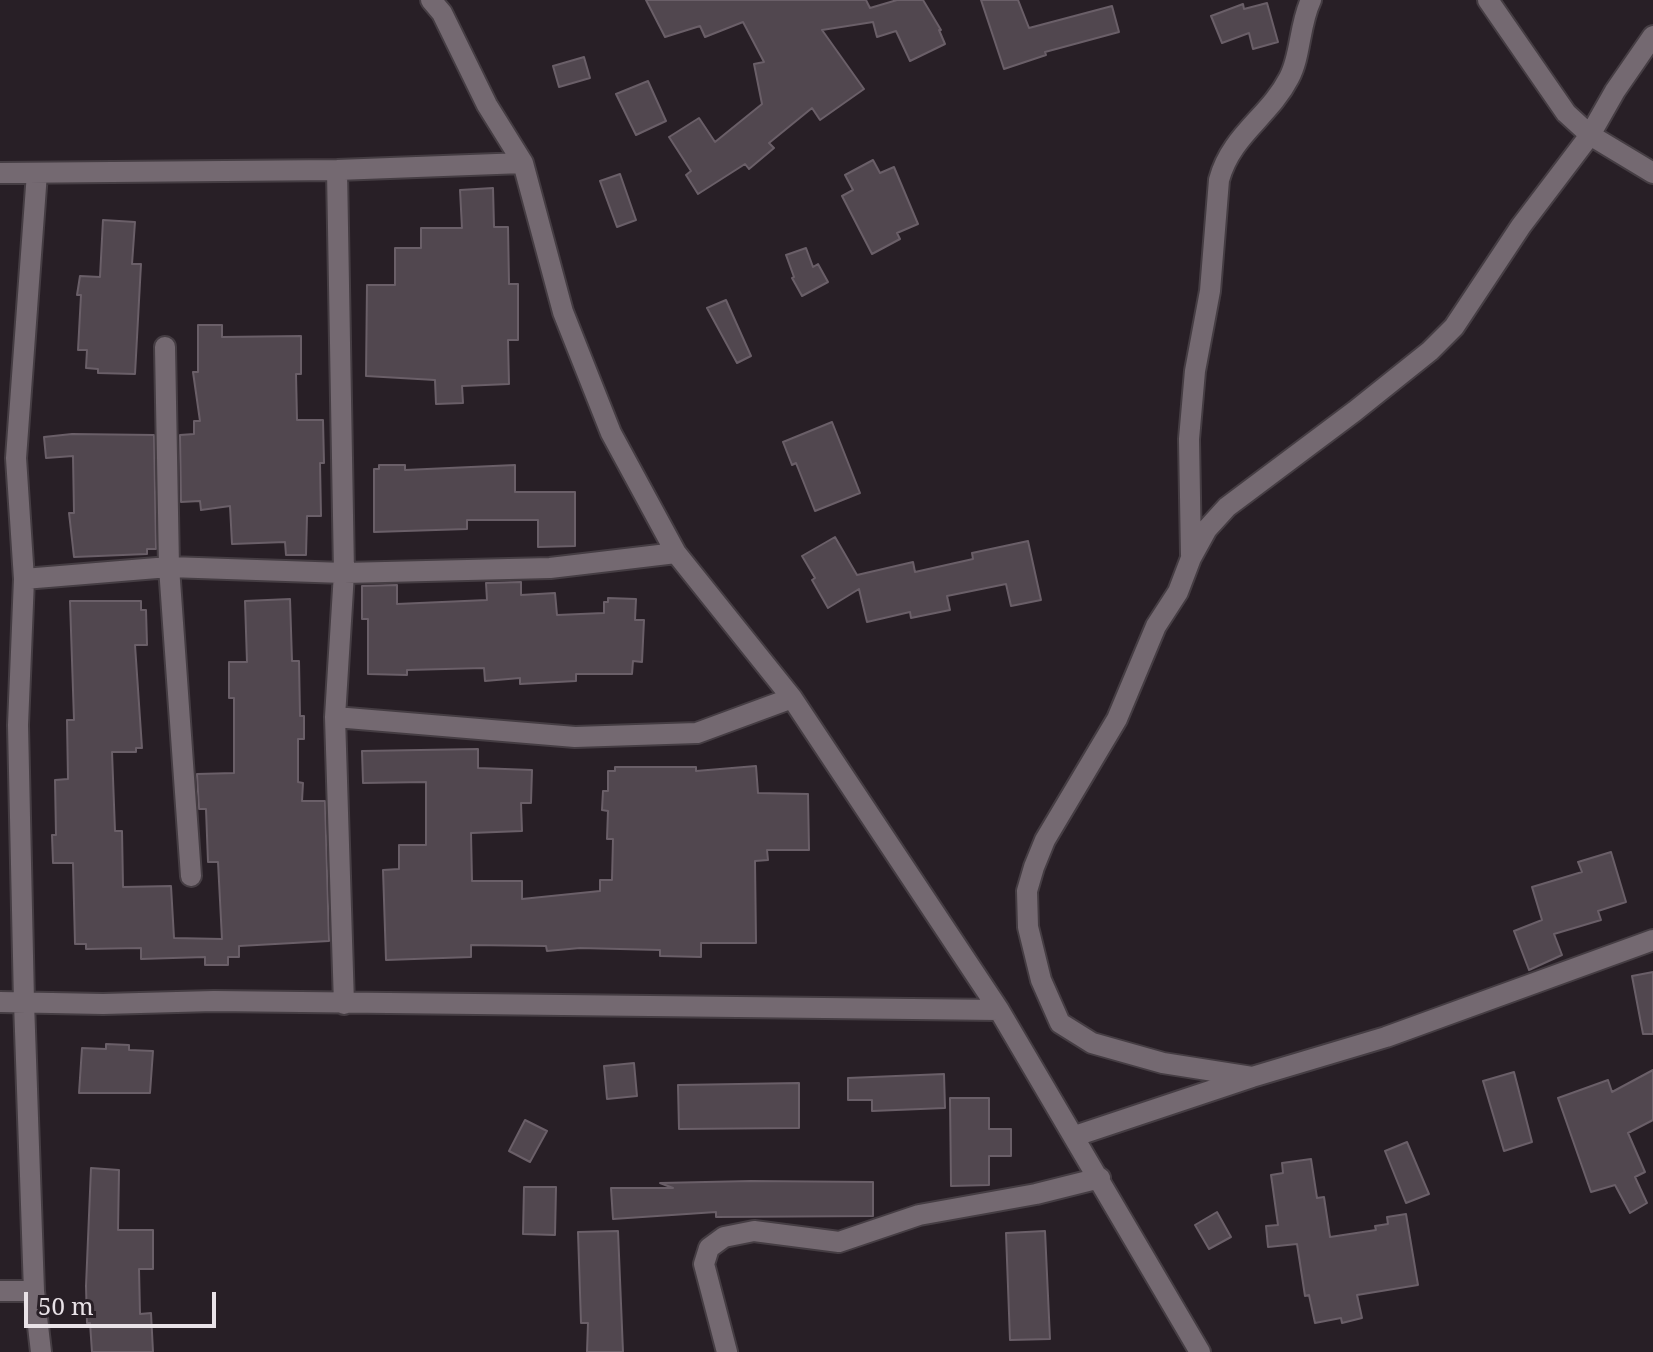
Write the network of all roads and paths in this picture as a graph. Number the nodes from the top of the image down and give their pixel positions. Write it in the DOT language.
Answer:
graph roads {
  1 [pos="459,0"];
  2 [pos="1311,0"];
  3 [pos="1488,0"];
  4 [pos="436,7"];
  5 [pos="1653,36"];
  6 [pos="1590,135"];
  7 [pos="523,163"];
  8 [pos="337,170"];
  9 [pos="0,173"];
  10 [pos="37,173"];
  11 [pos="1653,173"];
  12 [pos="165,347"];
  13 [pos="8,458"];
  14 [pos="676,553"];
  15 [pos="1191,558"];
  16 [pos="169,567"];
  17 [pos="344,573"];
  18 [pos="24,579"];
  19 [pos="792,698"];
  20 [pos="335,717"];
  21 [pos="9,725"];
  22 [pos="191,876"];
  23 [pos="1653,940"];
  24 [pos="0,1002"];
  25 [pos="24,1002"];
  26 [pos="344,1004"];
  27 [pos="999,1010"];
  28 [pos="1252,1077"];
  29 [pos="1075,1136"];
  30 [pos="1100,1178"];
  31 [pos="0,1291"];
  32 [pos="34,1291"];
  33 [pos="41,1352"];
  34 [pos="727,1352"];
  35 [pos="1200,1352"];
  1 -- 4 [label="street"];
  2 -- 15 [label="street"];
  3 -- 6 [label="street"];
  4 -- 7 [label="street"];
  5 -- 6 [label="street"];
  6 -- 11 [label="street"];
  6 -- 15 [label="street"];
  7 -- 8 [label="street"];
  7 -- 14 [label="street"];
  8 -- 10 [label="street"];
  8 -- 17 [label="street"];
  9 -- 10 [label="street"];
  10 -- 13 [label="street"];
  12 -- 16 [label="street"];
  13 -- 18 [label="street"];
  14 -- 17 [label="street"];
  14 -- 19 [label="street"];
  15 -- 28 [label="street"];
  16 -- 17 [label="street"];
  16 -- 18 [label="street"];
  16 -- 22 [label="street"];
  17 -- 20 [label="street"];
  18 -- 21 [label="street"];
  19 -- 20 [label="street"];
  19 -- 27 [label="street"];
  20 -- 26 [label="street"];
  21 -- 25 [label="street"];
  23 -- 28 [label="street"];
  24 -- 25 [label="street"];
  25 -- 26 [label="street"];
  25 -- 32 [label="street"];
  26 -- 27 [label="street"];
  27 -- 29 [label="street"];
  28 -- 29 [label="street"];
  29 -- 30 [label="street"];
  30 -- 34 [label="street"];
  30 -- 35 [label="street"];
  31 -- 32 [label="street"];
  32 -- 33 [label="street"];
}
